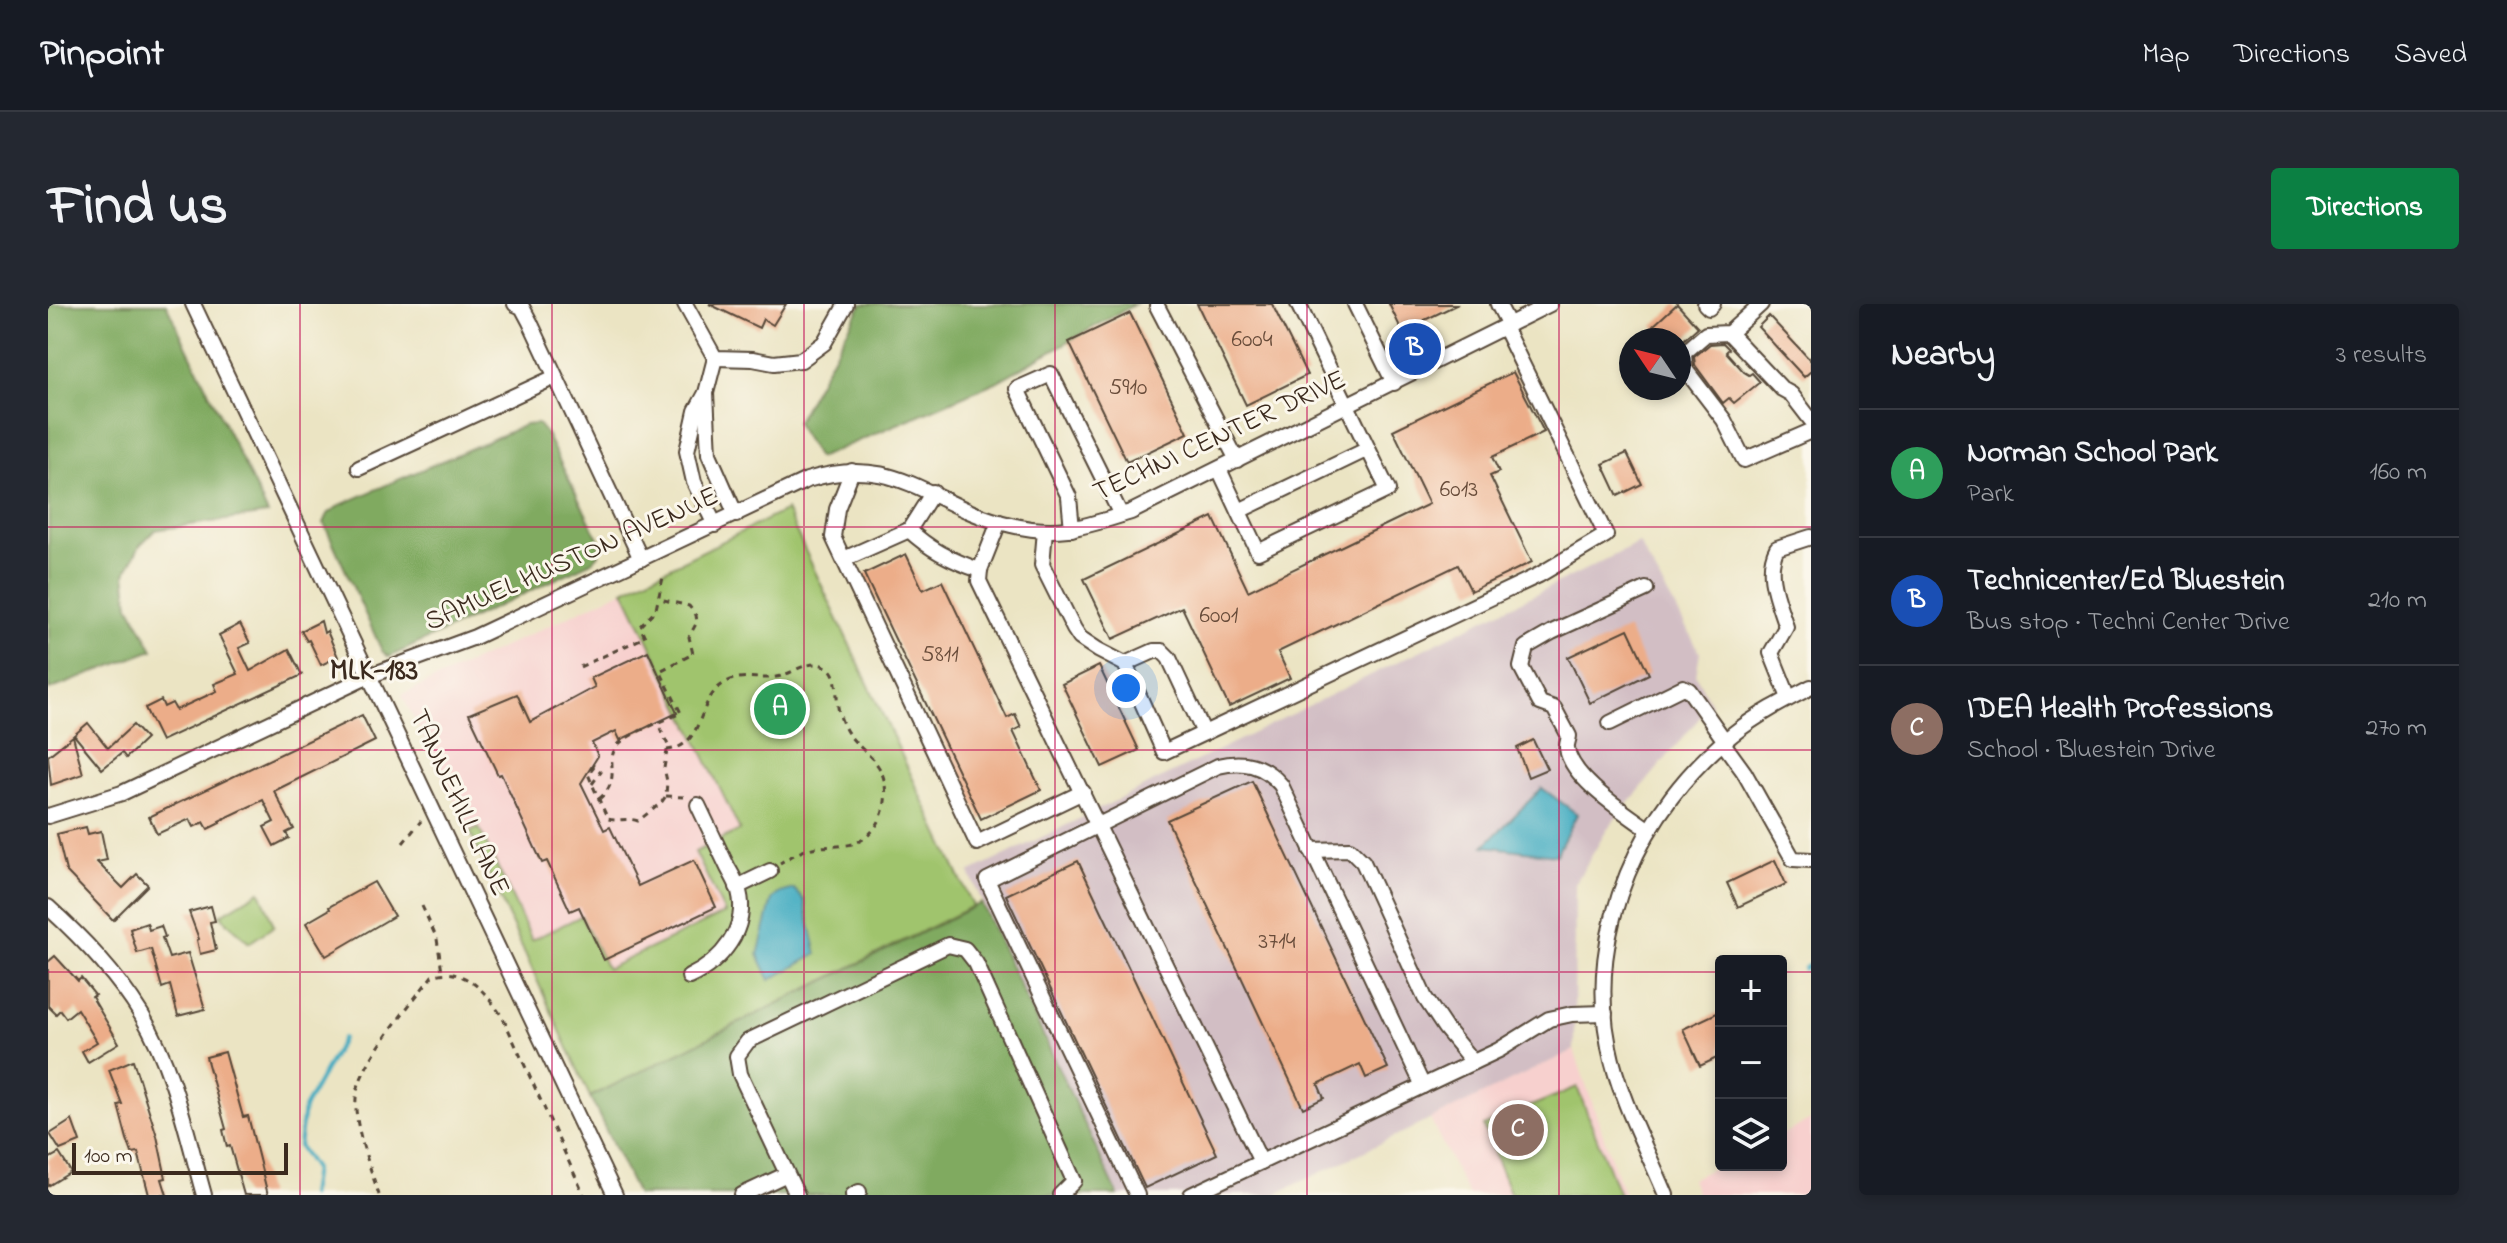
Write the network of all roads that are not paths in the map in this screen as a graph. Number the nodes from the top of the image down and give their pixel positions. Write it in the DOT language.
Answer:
graph roads {
  1 [pos="193,304"];
  2 [pos="515,304"];
  3 [pos="685,304"];
  4 [pos="846,304"];
  5 [pos="1298,304"];
  6 [pos="1355,304"];
  7 [pos="1498,304"];
  8 [pos="1550,304"];
  9 [pos="1705,304"];
  10 [pos="1713,304"];
  11 [pos="1761,304"];
  12 [pos="1157,306"];
  13 [pos="1506,326"];
  14 [pos="1729,333"];
  15 [pos="715,358"];
  16 [pos="555,377"];
  17 [pos="1394,383"];
  18 [pos="706,393"];
  19 [pos="1347,407"];
  20 [pos="1811,420"];
  21 [pos="1811,431"];
  22 [pos="1368,449"];
  23 [pos="1237,460"];
  24 [pos="359,468"];
  25 [pos="1219,469"];
  26 [pos="852,471"];
  27 [pos="807,480"];
  28 [pos="933,492"];
  29 [pos="1239,511"];
  30 [pos="736,515"];
  31 [pos="1121,515"];
  32 [pos="999,522"];
  33 [pos="715,525"];
  34 [pos="1072,529"];
  35 [pos="909,530"];
  36 [pos="1045,530"];
  37 [pos="1811,537"];
  38 [pos="641,559"];
  39 [pos="844,559"];
  40 [pos="980,570"];
  41 [pos="1646,589"];
  42 [pos="1125,664"];
  43 [pos="369,676"];
  44 [pos="1811,687"];
  45 [pos="1789,698"];
  46 [pos="1610,723"];
  47 [pos="1204,733"];
  48 [pos="1724,742"];
  49 [pos="1083,792"];
  50 [pos="698,805"];
  51 [pos="48,816"];
  52 [pos="1099,825"];
  53 [pos="1649,830"];
  54 [pos="1311,850"];
  55 [pos="1811,860"];
  56 [pos="770,871"];
  57 [pos="737,887"];
  58 [pos="48,907"];
  59 [pos="689,977"];
  60 [pos="1605,1013"];
  61 [pos="1473,1062"];
  62 [pos="1423,1086"];
  63 [pos="1261,1162"];
  64 [pos="785,1175"];
  65 [pos="204,1195"];
  66 [pos="615,1195"];
  67 [pos="742,1195"];
  68 [pos="797,1195"];
  69 [pos="1060,1195"];
  70 [pos="1137,1195"];
  71 [pos="1191,1195"];
  72 [pos="1666,1195"];
  1 -- 43 [label="street, TANNEHILL LANE"];
  2 -- 16 [label="street"];
  3 -- 15 [label="street"];
  4 -- 15 [label="street"];
  5 -- 19 [label="street"];
  6 -- 17 [label="street"];
  7 -- 13 [label="street"];
  8 -- 13 [label="street, TECHNI CENTER DRIVE"];
  9 -- 10 [label="street"];
  11 -- 14 [label="street"];
  12 -- 23 [label="street"];
  13 -- 17 [label="street, TECHNI CENTER DRIVE"];
  13 -- 47 [label="street"];
  14 -- 20 [label="street"];
  14 -- 21 [label="street"];
  15 -- 18 [label="street"];
  16 -- 24 [label="street"];
  16 -- 38 [label="street"];
  17 -- 19 [label="street, TECHNI CENTER DRIVE"];
  18 -- 30 [label="street"];
  18 -- 33 [label="street"];
  19 -- 22 [label="street"];
  19 -- 23 [label="street, TECHNI CENTER DRIVE"];
  22 -- 29 [label="street"];
  22 -- 29 [label="street"];
  23 -- 25 [label="street, TECHNI CENTER DRIVE"];
  25 -- 29 [label="street"];
  25 -- 31 [label="street, TECHNI CENTER DRIVE"];
  26 -- 27 [label="street, TECHNI CENTER DRIVE"];
  26 -- 28 [label="street, TECHNI CENTER DRIVE"];
  26 -- 39 [label="street"];
  27 -- 30 [label="street, SAMUEL HUSTON AVENUE"];
  28 -- 32 [label="street, TECHNI CENTER DRIVE"];
  28 -- 35 [label="street"];
  30 -- 33 [label="street, SAMUEL HUSTON AVENUE"];
  31 -- 34 [label="street, TECHNI CENTER DRIVE"];
  31 -- 34 [label="street"];
  32 -- 36 [label="street, TECHNI CENTER DRIVE"];
  32 -- 40 [label="street"];
  33 -- 38 [label="street, SAMUEL HUSTON AVENUE"];
  34 -- 36 [label="street, TECHNI CENTER DRIVE"];
  35 -- 39 [label="street"];
  35 -- 40 [label="street"];
  36 -- 42 [label="street"];
  37 -- 45 [label="street"];
  38 -- 43 [label="street, SAMUEL HUSTON AVENUE"];
  39 -- 49 [label="street"];
  40 -- 49 [label="street"];
  41 -- 53 [label="street"];
  42 -- 47 [label="street"];
  42 -- 47 [label="street"];
  43 -- 51 [label="street, SAMUEL HUSTON AVENUE"];
  43 -- 66 [label="street, TANNEHILL LANE"];
  44 -- 45 [label="street"];
  45 -- 48 [label="street"];
  46 -- 48 [label="street"];
  48 -- 53 [label="street"];
  48 -- 55 [label="street"];
  49 -- 52 [label="street"];
  50 -- 57 [label="street"];
  52 -- 54 [label="street"];
  52 -- 63 [label="street"];
  52 -- 70 [label="street"];
  53 -- 60 [label="street"];
  54 -- 61 [label="street"];
  54 -- 62 [label="street"];
  56 -- 57 [label="street"];
  57 -- 59 [label="street"];
  58 -- 65 [label="street"];
  60 -- 61 [label="street"];
  60 -- 72 [label="street"];
  61 -- 62 [label="street"];
  62 -- 63 [label="street"];
  63 -- 71 [label="street"];
  64 -- 67 [label="street"];
  64 -- 68 [label="street"];
  64 -- 69 [label="street"];
}
